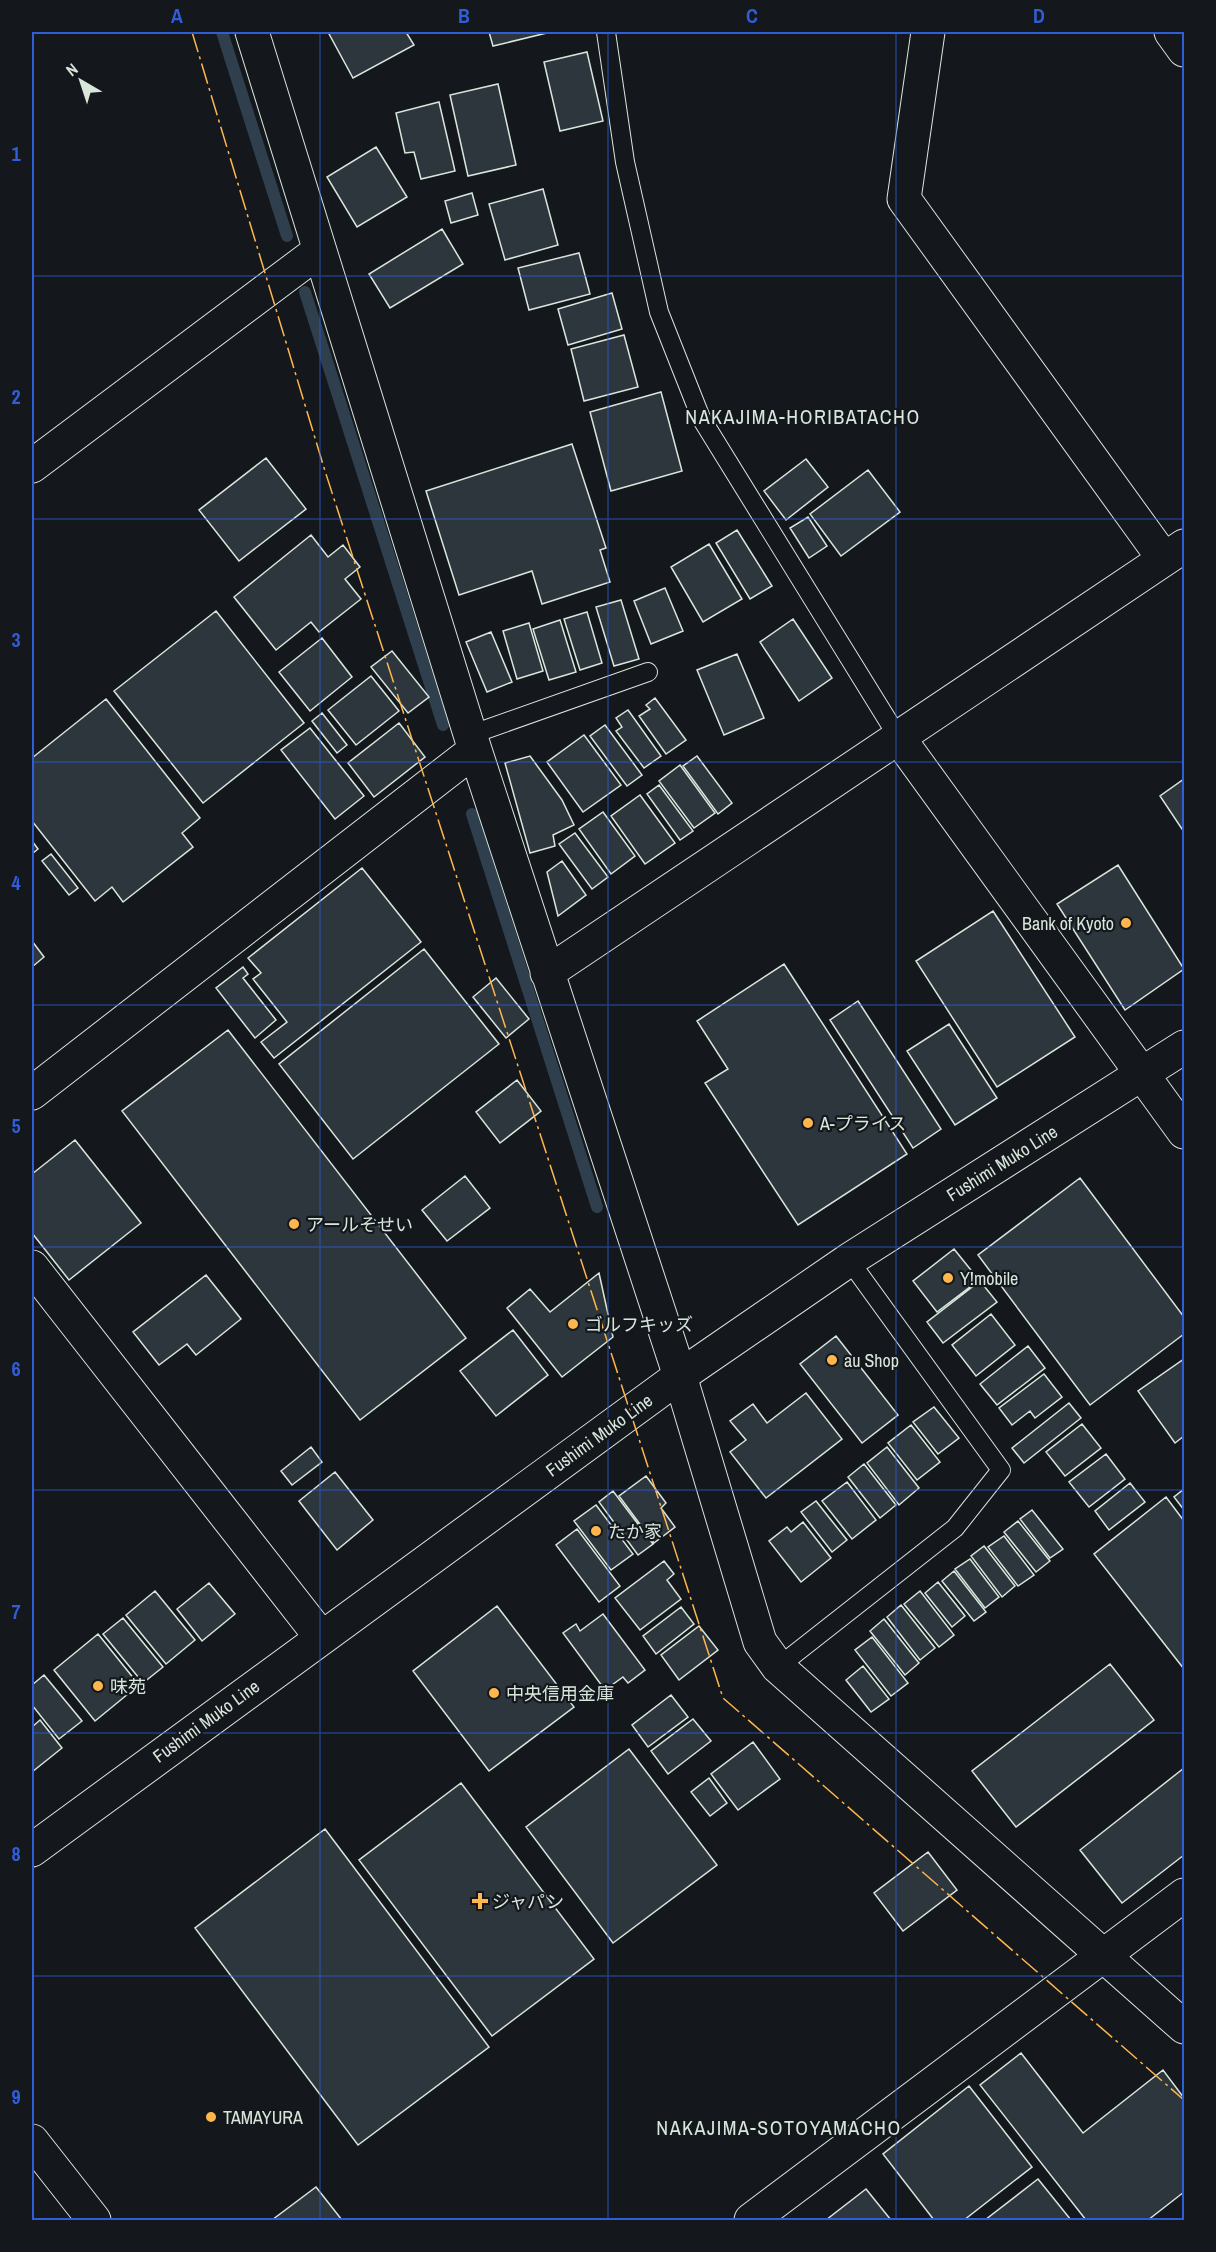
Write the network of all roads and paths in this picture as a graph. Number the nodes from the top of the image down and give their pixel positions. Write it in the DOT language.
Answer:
graph roads {
  1 [pos="252,32"];
  2 [pos="606,32"];
  3 [pos="928,32"];
  4 [pos="1172,32"];
  5 [pos="1185,50"];
  6 [pos="319,251"];
  7 [pos="32,466"];
  8 [pos="1174,552"];
  9 [pos="648,672"];
  10 [pos="898,737"];
  11 [pos="472,743"];
  12 [pos="547,973"];
  13 [pos="1185,1047"];
  14 [pos="1144,1073"];
  15 [pos="32,1093"];
  16 [pos="1185,1132"];
  17 [pos="849,1260"];
  18 [pos="32,1267"];
  19 [pos="680,1376"];
  20 [pos="321,1637"];
  21 [pos="778,1667"];
  22 [pos="32,1850"];
  23 [pos="1185,1895"];
  24 [pos="1104,1956"];
  25 [pos="1185,2027"];
  26 [pos="32,2141"];
  27 [pos="94,2220"];
  28 [pos="751,2220"];
  1 -- 6 [label="main road"];
  2 -- 10 [label="lane"];
  3 -- 8 [label="main road"];
  4 -- 5 [label="main road"];
  6 -- 7 [label="main road"];
  6 -- 11 [label="main road"];
  8 -- 10 [label="main road"];
  9 -- 11 [label="lane"];
  10 -- 12 [label="main road"];
  10 -- 14 [label="main road"];
  11 -- 12 [label="main road"];
  11 -- 15 [label="main road"];
  12 -- 19 [label="main road"];
  13 -- 14 [label="main road, Fushimi Muko Line"];
  14 -- 16 [label="main road"];
  14 -- 17 [label="main road, Fushimi Muko Line"];
  17 -- 19 [label="main road, Fushimi Muko Line"];
  17 -- 21 [label="lane"];
  18 -- 20 [label="main road"];
  19 -- 20 [label="main road, Fushimi Muko Line"];
  19 -- 21 [label="main road"];
  20 -- 22 [label="main road, Fushimi Muko Line"];
  21 -- 24 [label="main road"];
  23 -- 24 [label="main road"];
  24 -- 25 [label="main road"];
  24 -- 28 [label="main road"];
  26 -- 27 [label="main road"];
}
